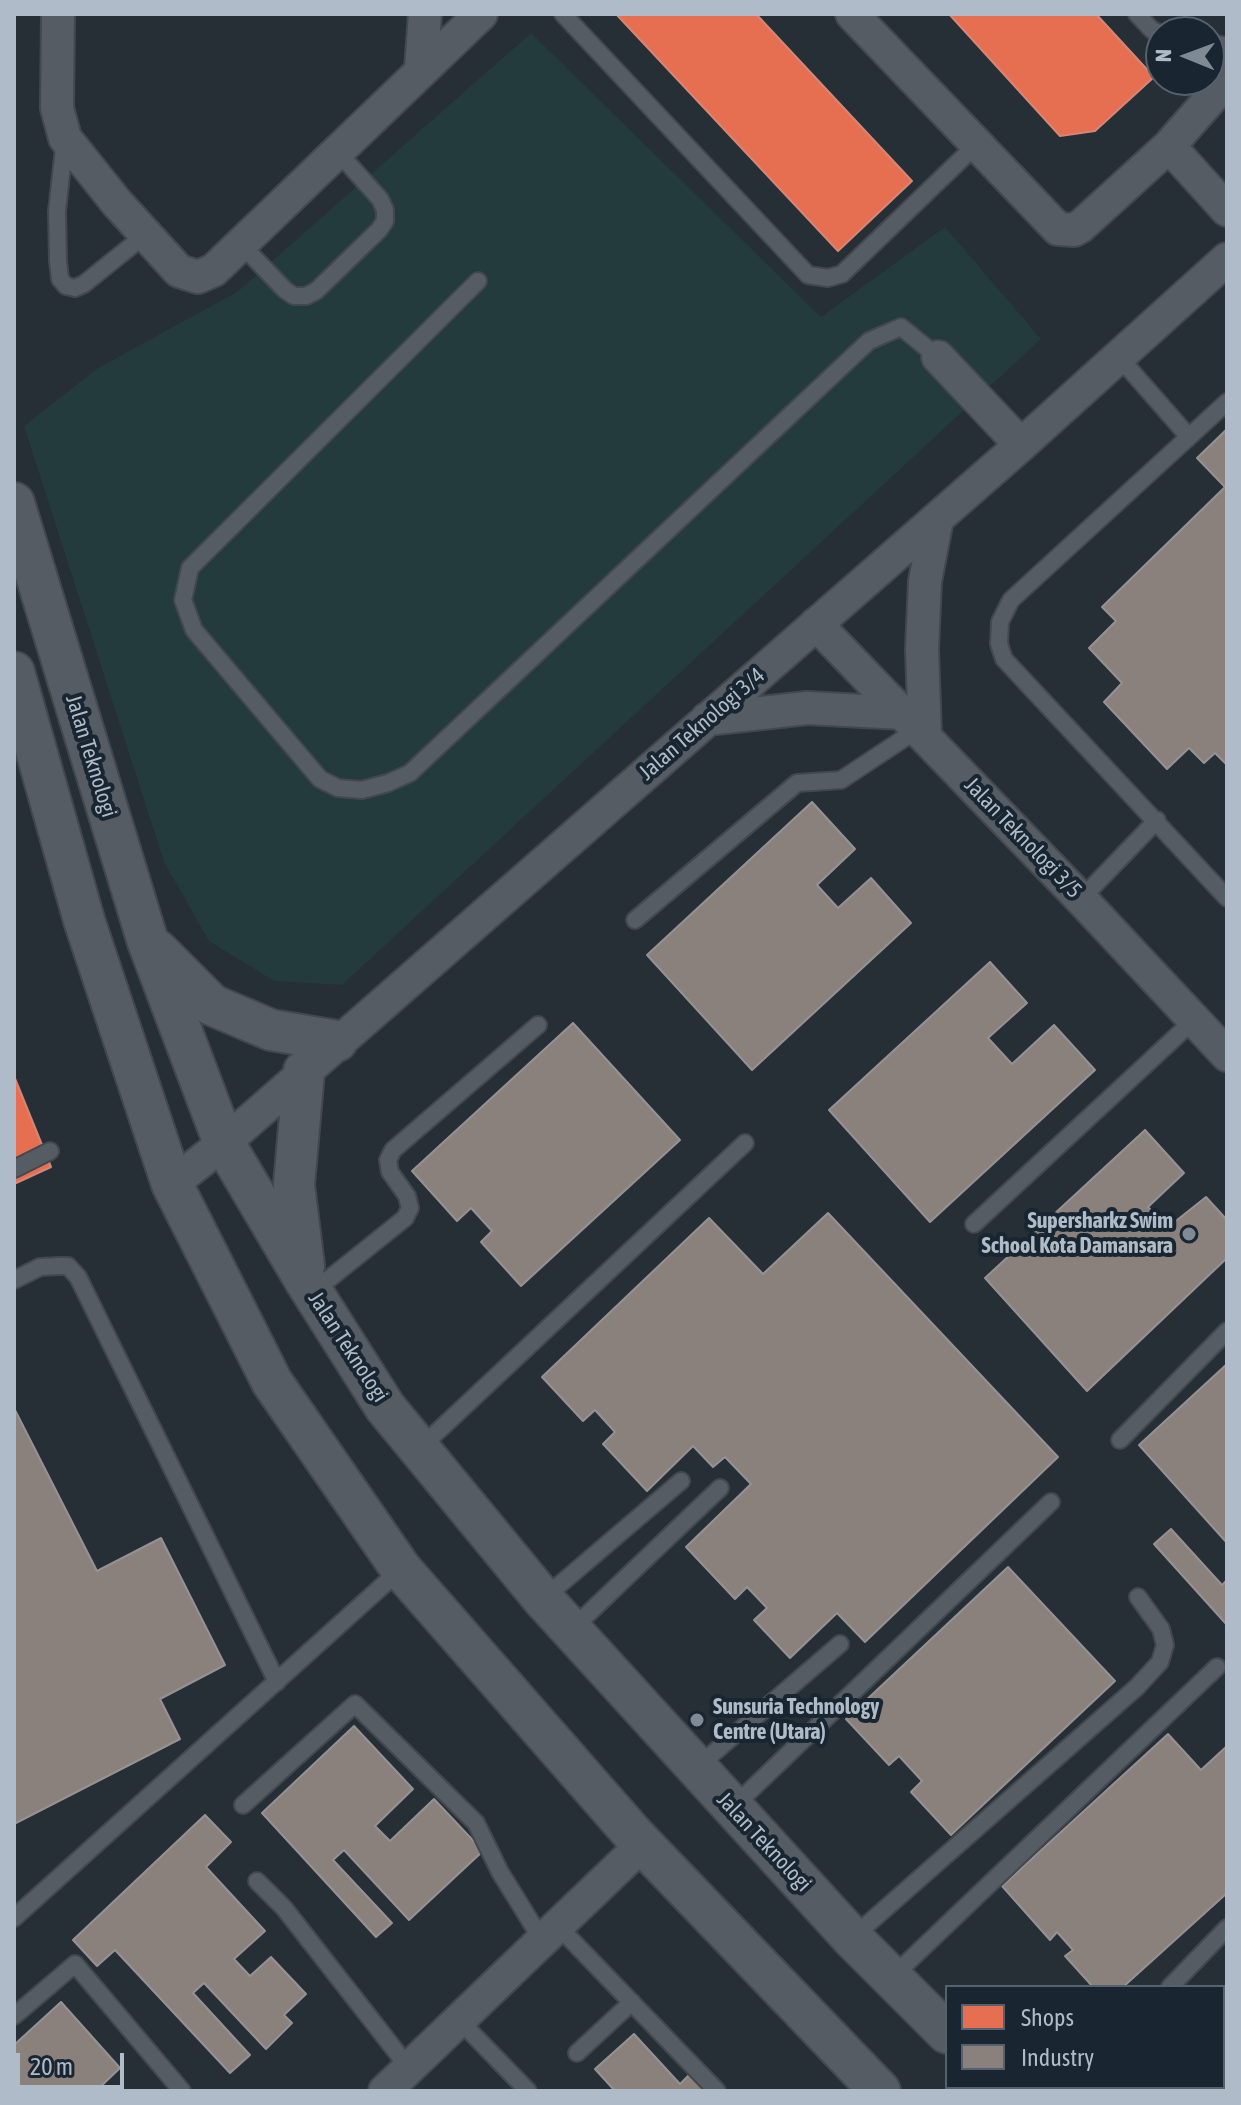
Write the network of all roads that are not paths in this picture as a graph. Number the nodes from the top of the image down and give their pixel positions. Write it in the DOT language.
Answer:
graph roads {
  1 [pos="58,14"];
  2 [pos="425,14"];
  3 [pos="481,14"];
  4 [pos="563,14"];
  5 [pos="852,14"];
  6 [pos="421,69"];
  7 [pos="1227,70"];
  8 [pos="65,138"];
  9 [pos="976,145"];
  10 [pos="1169,146"];
  11 [pos="337,151"];
  12 [pos="1227,210"];
  13 [pos="146,234"];
  14 [pos="241,244"];
  15 [pos="1227,259"];
  16 [pos="478,281"];
  17 [pos="938,357"];
  18 [pos="1119,357"];
  19 [pos="1227,402"];
  20 [pos="1189,437"];
  21 [pos="1021,445"];
  22 [pos="14,503"];
  23 [pos="937,519"];
  24 [pos="816,624"];
  25 [pos="14,672"];
  26 [pos="707,719"];
  27 [pos="915,726"];
  28 [pos="1157,820"];
  29 [pos="1227,898"];
  30 [pos="1081,899"];
  31 [pos="635,920"];
  32 [pos="148,942"];
  33 [pos="1194,1020"];
  34 [pos="538,1025"];
  35 [pos="337,1041"];
  36 [pos="1227,1055"];
  37 [pos="304,1071"];
  38 [pos="224,1143"];
  39 [pos="745,1143"];
  40 [pos="50,1151"];
  41 [pos="14,1169"];
  42 [pos="172,1184"];
  43 [pos="974,1224"];
  44 [pos="14,1280"];
  45 [pos="309,1287"];
  46 [pos="1227,1331"];
  47 [pos="1120,1440"];
  48 [pos="419,1449"];
  49 [pos="681,1481"];
  50 [pos="720,1488"];
  51 [pos="1051,1502"];
  52 [pos="401,1569"];
  53 [pos="1138,1597"];
  54 [pos="543,1599"];
  55 [pos="571,1630"];
  56 [pos="840,1644"];
  57 [pos="1217,1667"];
  58 [pos="277,1682"];
  59 [pos="696,1768"];
  60 [pos="243,1805"];
  61 [pos="732,1808"];
  62 [pos="643,1844"];
  63 [pos="257,1881"];
  64 [pos="14,1918"];
  65 [pos="1227,1928"];
  66 [pos="550,1933"];
  67 [pos="852,1938"];
  68 [pos="891,1979"];
  69 [pos="1172,1985"];
  70 [pos="632,2002"];
  71 [pos="14,2016"];
  72 [pos="460,2021"];
  73 [pos="945,2031"];
  74 [pos="577,2053"];
  75 [pos="409,2068"];
  76 [pos="516,2078"];
  77 [pos="182,2091"];
  78 [pos="385,2091"];
  79 [pos="504,2091"];
  80 [pos="528,2091"];
  81 [pos="717,2091"];
  82 [pos="880,2091"];
  1 -- 8 [label="street"];
  2 -- 6 [label="street"];
  3 -- 6 [label="street"];
  4 -- 9 [label="lane"];
  5 -- 9 [label="street"];
  6 -- 11 [label="street"];
  7 -- 10 [label="street"];
  8 -- 13 [label="street"];
  8 -- 13 [label="lane"];
  9 -- 10 [label="street"];
  10 -- 12 [label="street"];
  11 -- 14 [label="street"];
  11 -- 14 [label="lane"];
  13 -- 14 [label="street"];
  15 -- 18 [label="street, Jalan Teknologi 3/4"];
  16 -- 17 [label="lane"];
  17 -- 21 [label="street"];
  18 -- 20 [label="lane"];
  18 -- 21 [label="street, Jalan Teknologi 3/4"];
  19 -- 20 [label="lane"];
  20 -- 28 [label="lane"];
  21 -- 23 [label="street, Jalan Teknologi 3/4"];
  22 -- 32 [label="street, Jalan Teknologi"];
  23 -- 24 [label="street, Jalan Teknologi 3/4"];
  23 -- 27 [label="street"];
  24 -- 26 [label="street, Jalan Teknologi 3/4"];
  24 -- 27 [label="street, Jalan Teknologi 3/5"];
  25 -- 42 [label="street"];
  26 -- 27 [label="street"];
  26 -- 35 [label="street, Jalan Teknologi 3/4"];
  27 -- 30 [label="street, Jalan Teknologi 3/5"];
  27 -- 31 [label="lane"];
  28 -- 29 [label="lane"];
  28 -- 30 [label="lane"];
  30 -- 33 [label="street, Jalan Teknologi 3/5"];
  32 -- 35 [label="street"];
  32 -- 38 [label="street, Jalan Teknologi"];
  33 -- 36 [label="street, Jalan Teknologi 3/5"];
  33 -- 43 [label="lane"];
  34 -- 45 [label="lane"];
  35 -- 37 [label="street, Jalan Teknologi 3/4"];
  37 -- 38 [label="street, Jalan Teknologi 3/4"];
  37 -- 45 [label="street"];
  38 -- 42 [label="street, Jalan Teknologi 3/4"];
  38 -- 45 [label="street, Jalan Teknologi"];
  39 -- 48 [label="lane"];
  40 -- 41 [label="lane"];
  42 -- 52 [label="street"];
  44 -- 58 [label="lane"];
  45 -- 48 [label="street, Jalan Teknologi"];
  46 -- 47 [label="lane"];
  48 -- 54 [label="street, Jalan Teknologi"];
  49 -- 54 [label="lane"];
  50 -- 55 [label="lane"];
  51 -- 61 [label="lane"];
  52 -- 58 [label="lane"];
  52 -- 62 [label="street"];
  53 -- 67 [label="lane"];
  54 -- 55 [label="street, Jalan Teknologi"];
  55 -- 59 [label="street, Jalan Teknologi"];
  56 -- 59 [label="lane"];
  57 -- 68 [label="lane"];
  58 -- 64 [label="lane"];
  59 -- 61 [label="street, Jalan Teknologi"];
  60 -- 66 [label="lane"];
  61 -- 67 [label="street, Jalan Teknologi"];
  62 -- 66 [label="street"];
  62 -- 82 [label="street"];
  63 -- 75 [label="lane"];
  65 -- 69 [label="lane"];
  66 -- 70 [label="lane"];
  66 -- 72 [label="street"];
  67 -- 68 [label="street, Jalan Teknologi"];
  68 -- 73 [label="street, Jalan Teknologi"];
  70 -- 74 [label="lane"];
  70 -- 81 [label="lane"];
  71 -- 77 [label="lane"];
  72 -- 75 [label="street"];
  72 -- 76 [label="lane"];
  75 -- 78 [label="street"];
  76 -- 79 [label="lane"];
  76 -- 80 [label="lane"];
}
